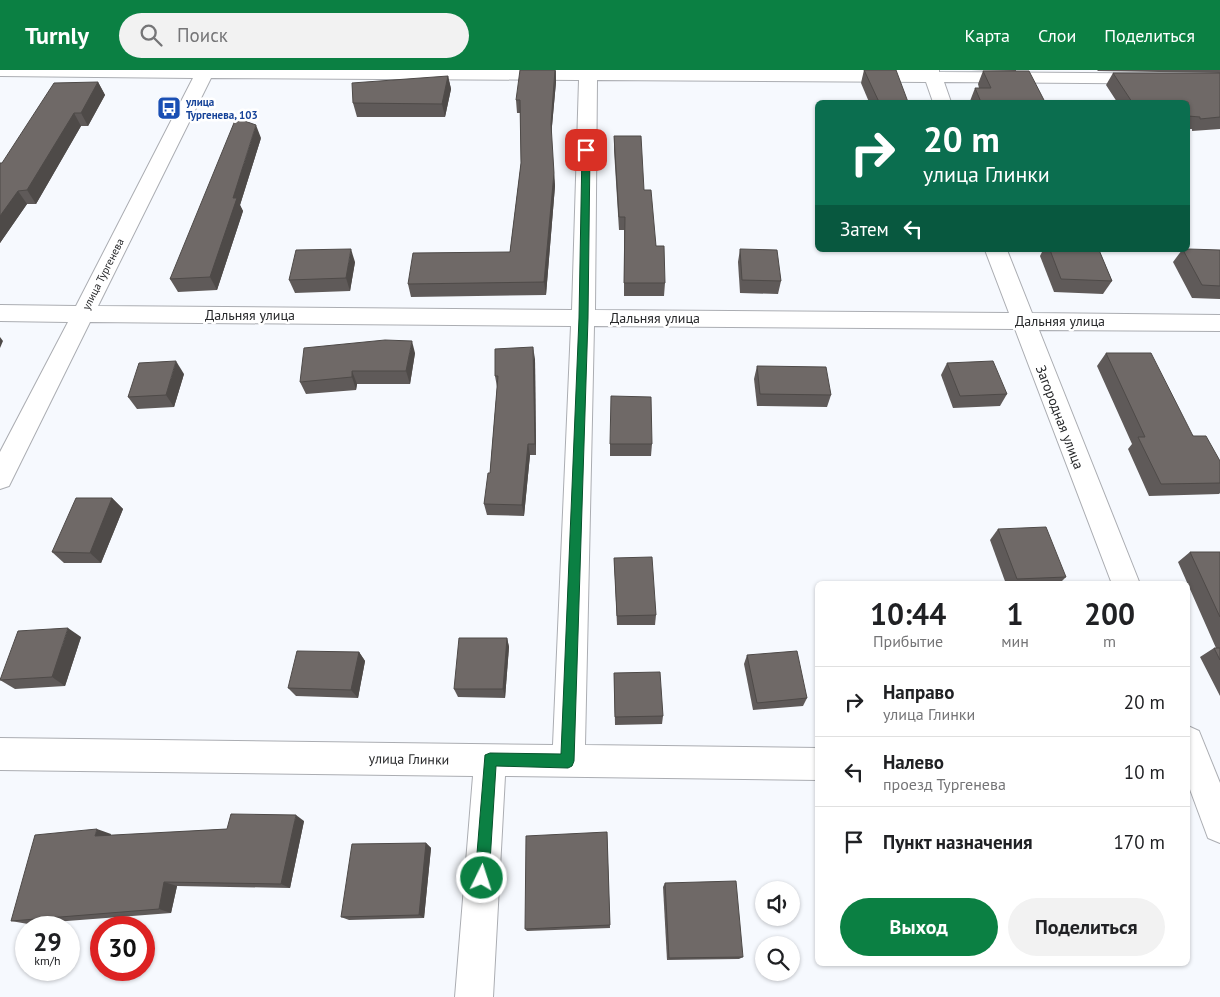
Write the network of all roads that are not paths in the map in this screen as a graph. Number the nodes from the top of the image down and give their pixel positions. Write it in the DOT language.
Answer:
graph roads {
  1 [pos="206,71"];
  2 [pos="0,72"];
  3 [pos="931,74"];
  4 [pos="588,75"];
  5 [pos="1220,79"];
  6 [pos="941,100"];
  7 [pos="997,252"];
  8 [pos="0,313"];
  9 [pos="83,314"];
  10 [pos="583,318"];
  11 [pos="1022,321"];
  12 [pos="1220,323"];
  13 [pos="0,478"];
  14 [pos="1125,581"];
  15 [pos="0,754"];
  16 [pos="490,760"];
  17 [pos="568,761"];
  18 [pos="1198,762"];
  19 [pos="815,764"];
  20 [pos="1220,826"];
  21 [pos="474,997"];
  1 -- 2 [label="street"];
  1 -- 4 [label="street"];
  1 -- 9 [label="street, улица Тургенева"];
  3 -- 4 [label="street"];
  3 -- 5 [label="street"];
  3 -- 6 [label="street"];
  4 -- 10 [label="street"];
  7 -- 11 [label="street, Загородная улица"];
  8 -- 9 [label="street, Дальняя улица"];
  9 -- 10 [label="street, Дальняя улица"];
  9 -- 13 [label="street, улица Тургенева"];
  10 -- 11 [label="street, Дальняя улица"];
  10 -- 17 [label="street"];
  11 -- 12 [label="street, Дальняя улица"];
  11 -- 14 [label="street, Загородная улица"];
  15 -- 16 [label="street, улица Глинки"];
  16 -- 17 [label="street, улица Глинки"];
  16 -- 21 [label="street"];
  17 -- 19 [label="street, улица Глинки"];
  18 -- 20 [label="street"];
}
